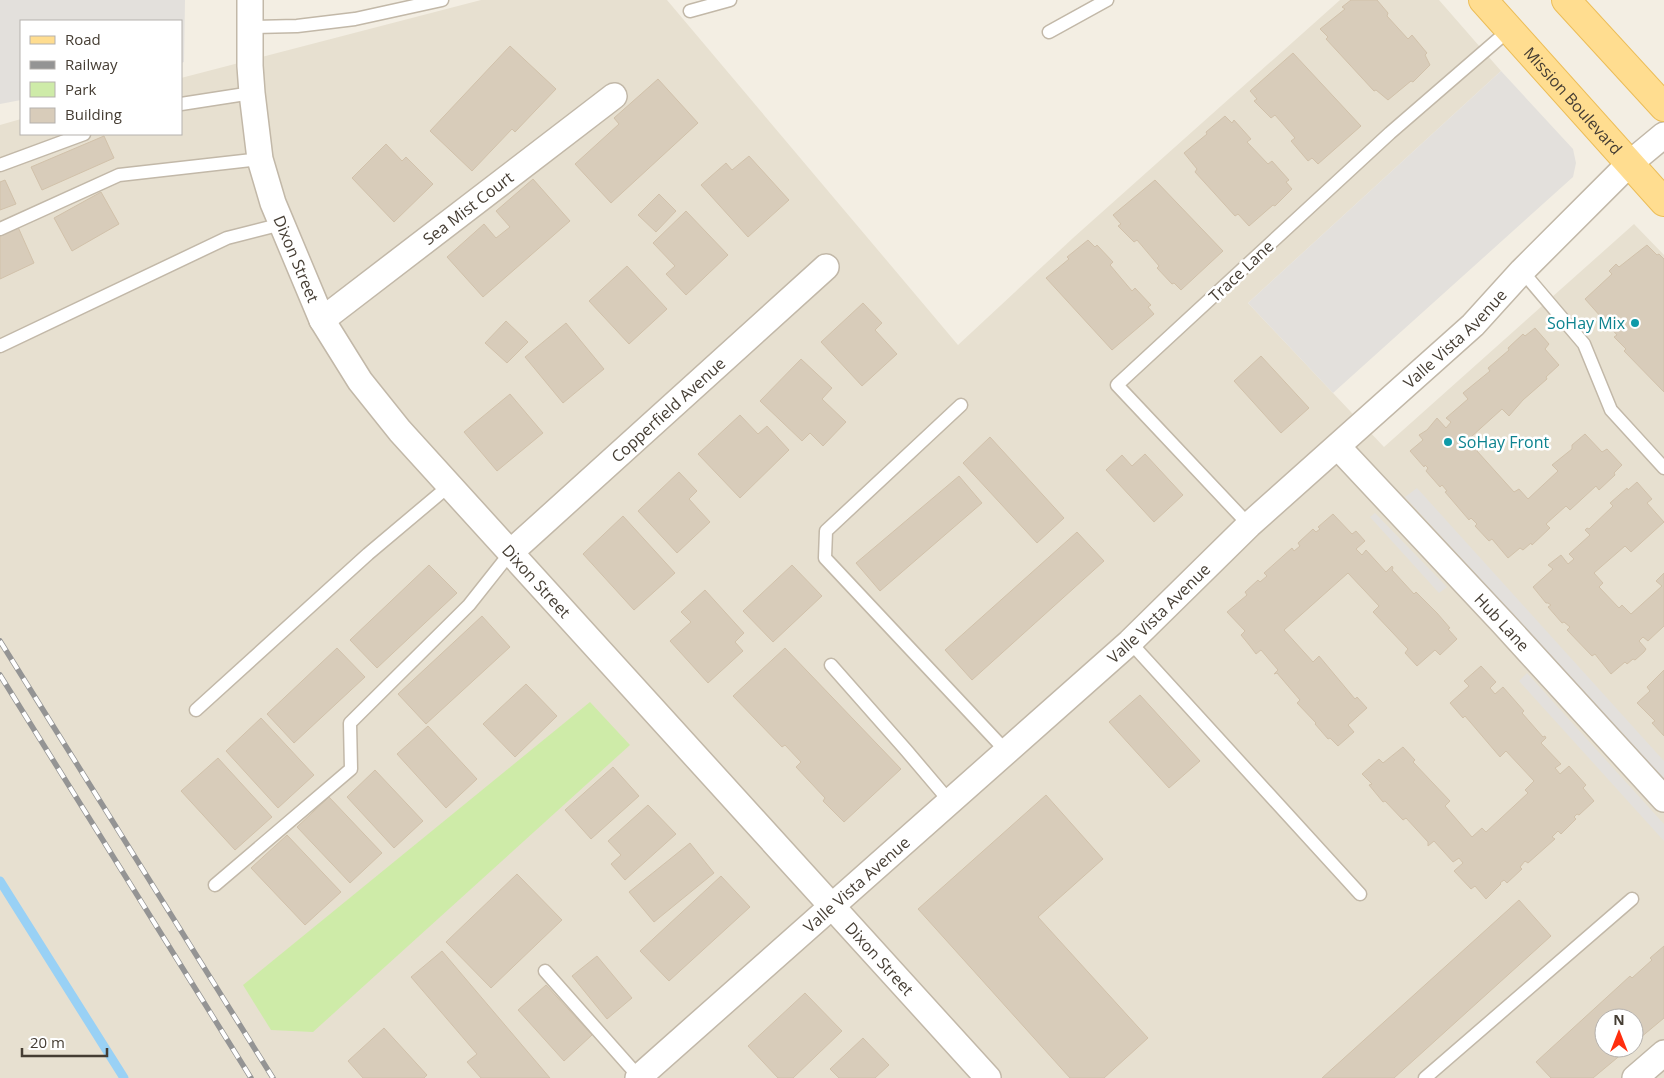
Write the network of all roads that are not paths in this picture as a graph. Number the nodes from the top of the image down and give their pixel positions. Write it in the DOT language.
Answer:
graph roads {
  1 [pos="250,0"];
  2 [pos="442,0"];
  3 [pos="730,0"];
  4 [pos="1107,0"];
  5 [pos="1482,0"];
  6 [pos="1566,0"];
  7 [pos="690,11"];
  8 [pos="250,27"];
  9 [pos="1509,30"];
  10 [pos="1049,32"];
  11 [pos="252,93"];
  12 [pos="614,96"];
  13 [pos="182,104"];
  14 [pos="1664,107"];
  15 [pos="1664,134"];
  16 [pos="81,135"];
  17 [pos="260,159"];
  18 [pos="1629,164"];
  19 [pos="0,165"];
  20 [pos="1664,202"];
  21 [pos="282,224"];
  22 [pos="0,229"];
  23 [pos="826,267"];
  24 [pos="1522,270"];
  25 [pos="322,320"];
  26 [pos="0,346"];
  27 [pos="961,405"];
  28 [pos="1338,447"];
  29 [pos="1664,468"];
  30 [pos="450,485"];
  31 [pos="1249,525"];
  32 [pos="511,552"];
  33 [pos="1130,642"];
  34 [pos="831,665"];
  35 [pos="196,710"];
  36 [pos="1008,752"];
  37 [pos="1664,799"];
  38 [pos="950,803"];
  39 [pos="215,885"];
  40 [pos="1360,894"];
  41 [pos="1632,900"];
  42 [pos="832,906"];
  43 [pos="545,971"];
  44 [pos="1664,1053"];
  45 [pos="638,1078"];
  46 [pos="988,1078"];
  47 [pos="1425,1078"];
  48 [pos="1635,1078"];
  1 -- 8 [label="street, Dixon Street"];
  2 -- 8 [label="lane"];
  3 -- 7 [label="lane"];
  4 -- 10 [label="lane"];
  5 -- 9 [label="main road, Mission Boulevard"];
  6 -- 14 [label="main road"];
  8 -- 11 [label="street, Dixon Street"];
  9 -- 18 [label="main road, Mission Boulevard"];
  9 -- 31 [label="lane, Trace Lane"];
  11 -- 13 [label="lane"];
  11 -- 17 [label="street, Dixon Street"];
  12 -- 25 [label="street, Sea Mist Court"];
  15 -- 18 [label="street, Valle Vista Avenue"];
  16 -- 19 [label="lane"];
  17 -- 21 [label="street, Dixon Street"];
  17 -- 22 [label="lane"];
  18 -- 20 [label="main road, Mission Boulevard"];
  18 -- 24 [label="street, Valle Vista Avenue"];
  21 -- 25 [label="street, Dixon Street"];
  21 -- 26 [label="lane"];
  23 -- 32 [label="street, Copperfield Avenue"];
  24 -- 28 [label="street, Valle Vista Avenue"];
  24 -- 29 [label="lane"];
  25 -- 30 [label="street, Dixon Street"];
  27 -- 36 [label="lane"];
  28 -- 31 [label="street, Valle Vista Avenue"];
  28 -- 37 [label="street, Hub Lane"];
  30 -- 32 [label="street, Dixon Street"];
  30 -- 35 [label="lane"];
  31 -- 33 [label="street, Valle Vista Avenue"];
  32 -- 39 [label="lane"];
  32 -- 42 [label="street, Dixon Street"];
  33 -- 36 [label="street, Valle Vista Avenue"];
  33 -- 40 [label="lane"];
  34 -- 38 [label="lane"];
  36 -- 38 [label="street, Valle Vista Avenue"];
  38 -- 42 [label="street, Valle Vista Avenue"];
  41 -- 47 [label="lane"];
  42 -- 45 [label="street, Valle Vista Avenue"];
  42 -- 46 [label="street, Dixon Street"];
  43 -- 45 [label="lane"];
  44 -- 48 [label="street"];
}
